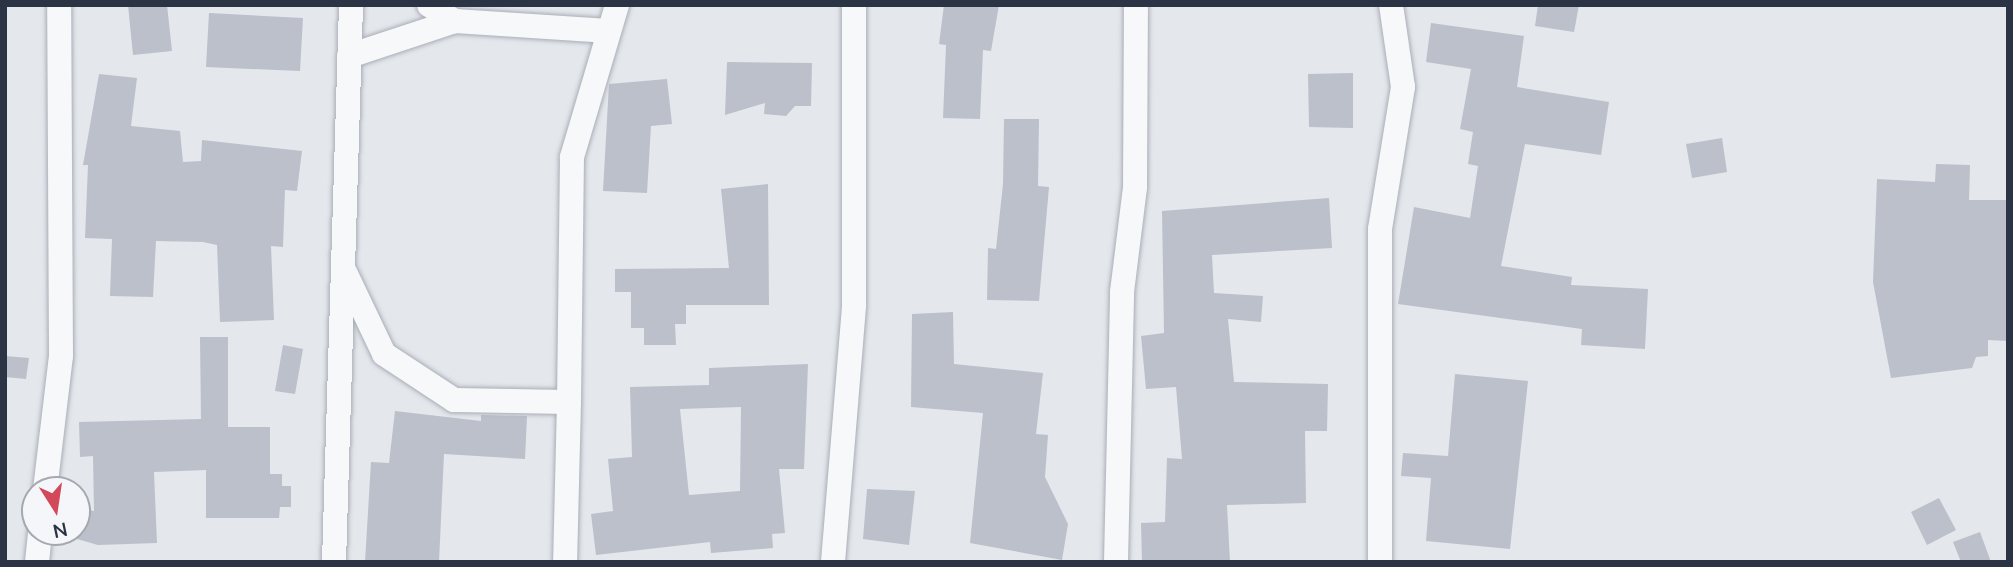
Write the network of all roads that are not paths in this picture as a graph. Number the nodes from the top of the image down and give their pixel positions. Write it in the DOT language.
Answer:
graph roads {
  1 [pos="59,5"];
  2 [pos="351,5"];
  3 [pos="429,5"];
  4 [pos="617,5"];
  5 [pos="854,5"];
  6 [pos="1136,5"];
  7 [pos="1391,5"];
  8 [pos="455,21"];
  9 [pos="609,31"];
  10 [pos="349,57"];
  11 [pos="342,267"];
  12 [pos="569,402"];
  13 [pos="47,476"];
  14 [pos="334,562"];
  15 [pos="565,562"];
  16 [pos="834,562"];
  17 [pos="1116,562"];
  18 [pos="1380,562"];
  1 -- 13 [label="street"];
  2 -- 10 [label="street"];
  3 -- 8 [label="street"];
  4 -- 9 [label="street"];
  5 -- 16 [label="street"];
  6 -- 17 [label="street"];
  7 -- 18 [label="street"];
  8 -- 9 [label="street"];
  8 -- 10 [label="street"];
  9 -- 12 [label="street"];
  10 -- 11 [label="street"];
  11 -- 12 [label="street"];
  11 -- 14 [label="street"];
  12 -- 15 [label="street"];
}
